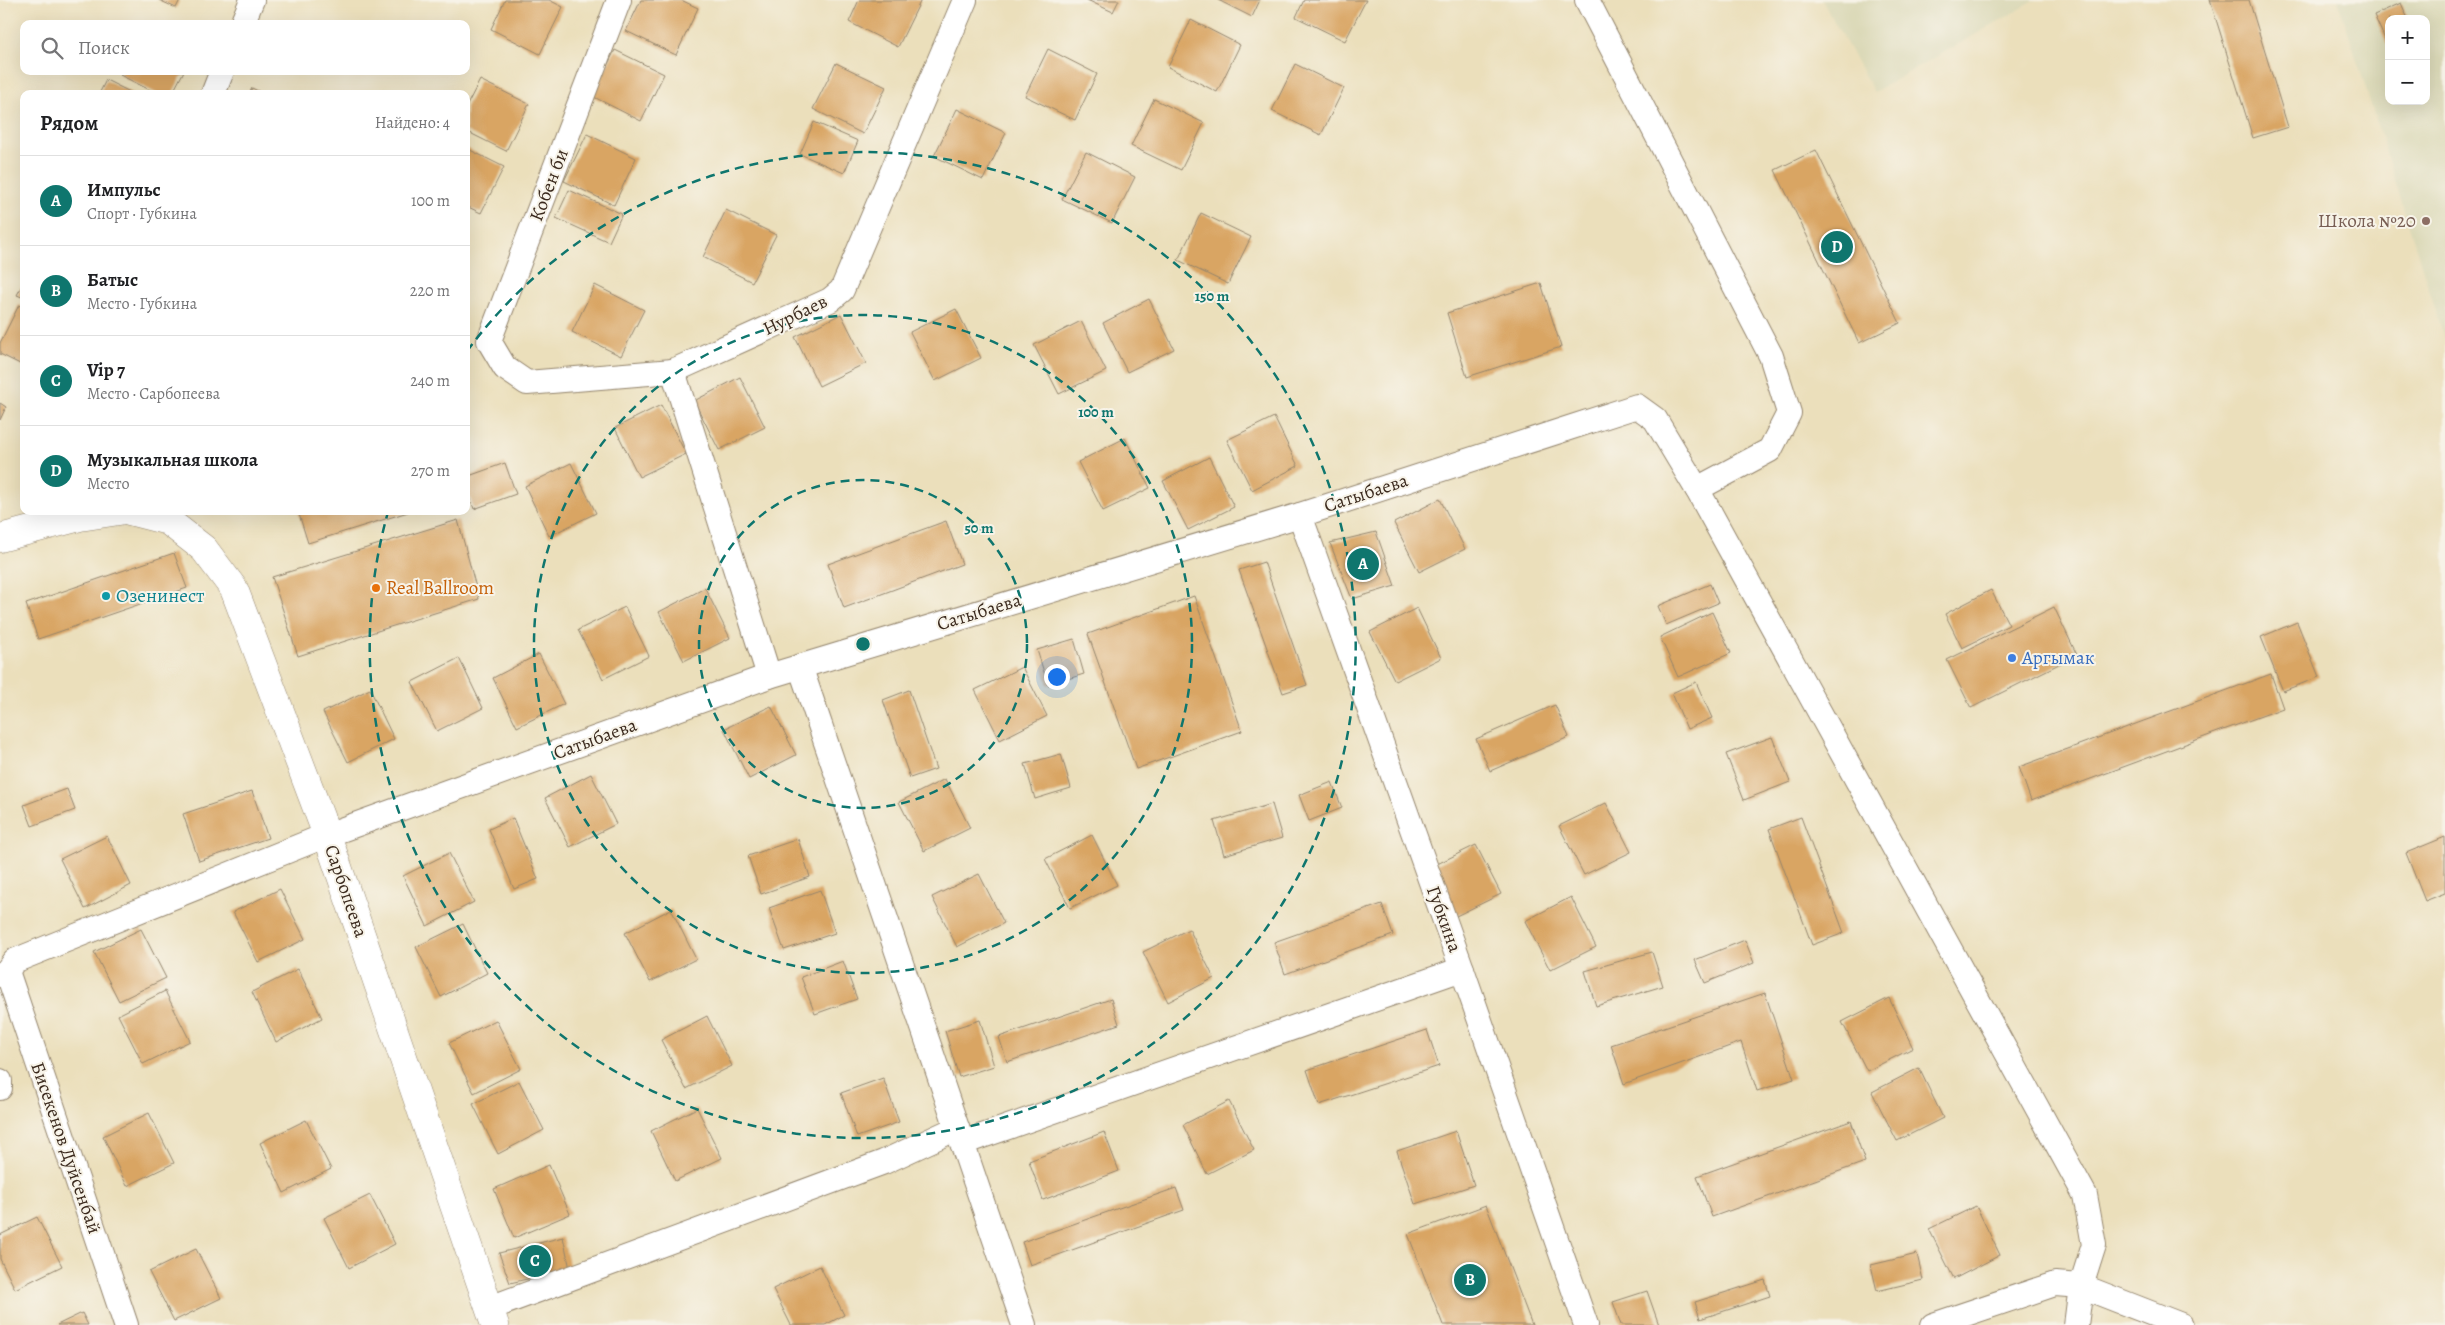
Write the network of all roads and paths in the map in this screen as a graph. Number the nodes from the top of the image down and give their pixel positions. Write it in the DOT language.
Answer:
graph roads {
  1 [pos="252,0"];
  2 [pos="619,0"];
  3 [pos="965,0"];
  4 [pos="1587,0"];
  5 [pos="244,20"];
  6 [pos="220,75"];
  7 [pos="215,90"];
  8 [pos="505,368"];
  9 [pos="674,371"];
  10 [pos="1697,490"];
  11 [pos="1300,514"];
  12 [pos="93,515"];
  13 [pos="146,515"];
  14 [pos="49,519"];
  15 [pos="0,538"];
  16 [pos="800,666"];
  17 [pos="769,676"];
  18 [pos="327,835"];
  19 [pos="1462,970"];
  20 [pos="4,973"];
  21 [pos="0,1082"];
  22 [pos="0,1088"];
  23 [pos="959,1135"];
  24 [pos="2081,1286"];
  25 [pos="492,1317"];
  26 [pos="126,1325"];
  27 [pos="1024,1325"];
  28 [pos="1586,1325"];
  29 [pos="1933,1325"];
  30 [pos="2076,1325"];
  31 [pos="2181,1325"];
  1 -- 5 [label="street"];
  2 -- 8 [label="street, Кобен би"];
  3 -- 9 [label="street, Нурбаев"];
  4 -- 10 [label="street"];
  6 -- 7 [label="street"];
  8 -- 9 [label="street, Нурбаев"];
  9 -- 17 [label="street"];
  10 -- 11 [label="street, Сатыбаева"];
  10 -- 24 [label="street"];
  11 -- 16 [label="street, Сатыбаева"];
  11 -- 19 [label="street, Губкина"];
  12 -- 14 [label="street"];
  13 -- 18 [label="street, Сарбопеева"];
  14 -- 15 [label="street"];
  16 -- 17 [label="street, Сатыбаева"];
  16 -- 23 [label="street"];
  17 -- 18 [label="street, Сатыбаева"];
  18 -- 20 [label="street, Сатыбаева"];
  18 -- 25 [label="street, Сарбопеева"];
  19 -- 23 [label="street"];
  19 -- 28 [label="street, Губкина"];
  20 -- 26 [label="street, Бисекенов Дуйсенбай"];
  21 -- 22 [label="street"];
  23 -- 25 [label="street"];
  23 -- 27 [label="street"];
  24 -- 29 [label="street"];
  24 -- 30 [label="street"];
  24 -- 31 [label="street"];
}
